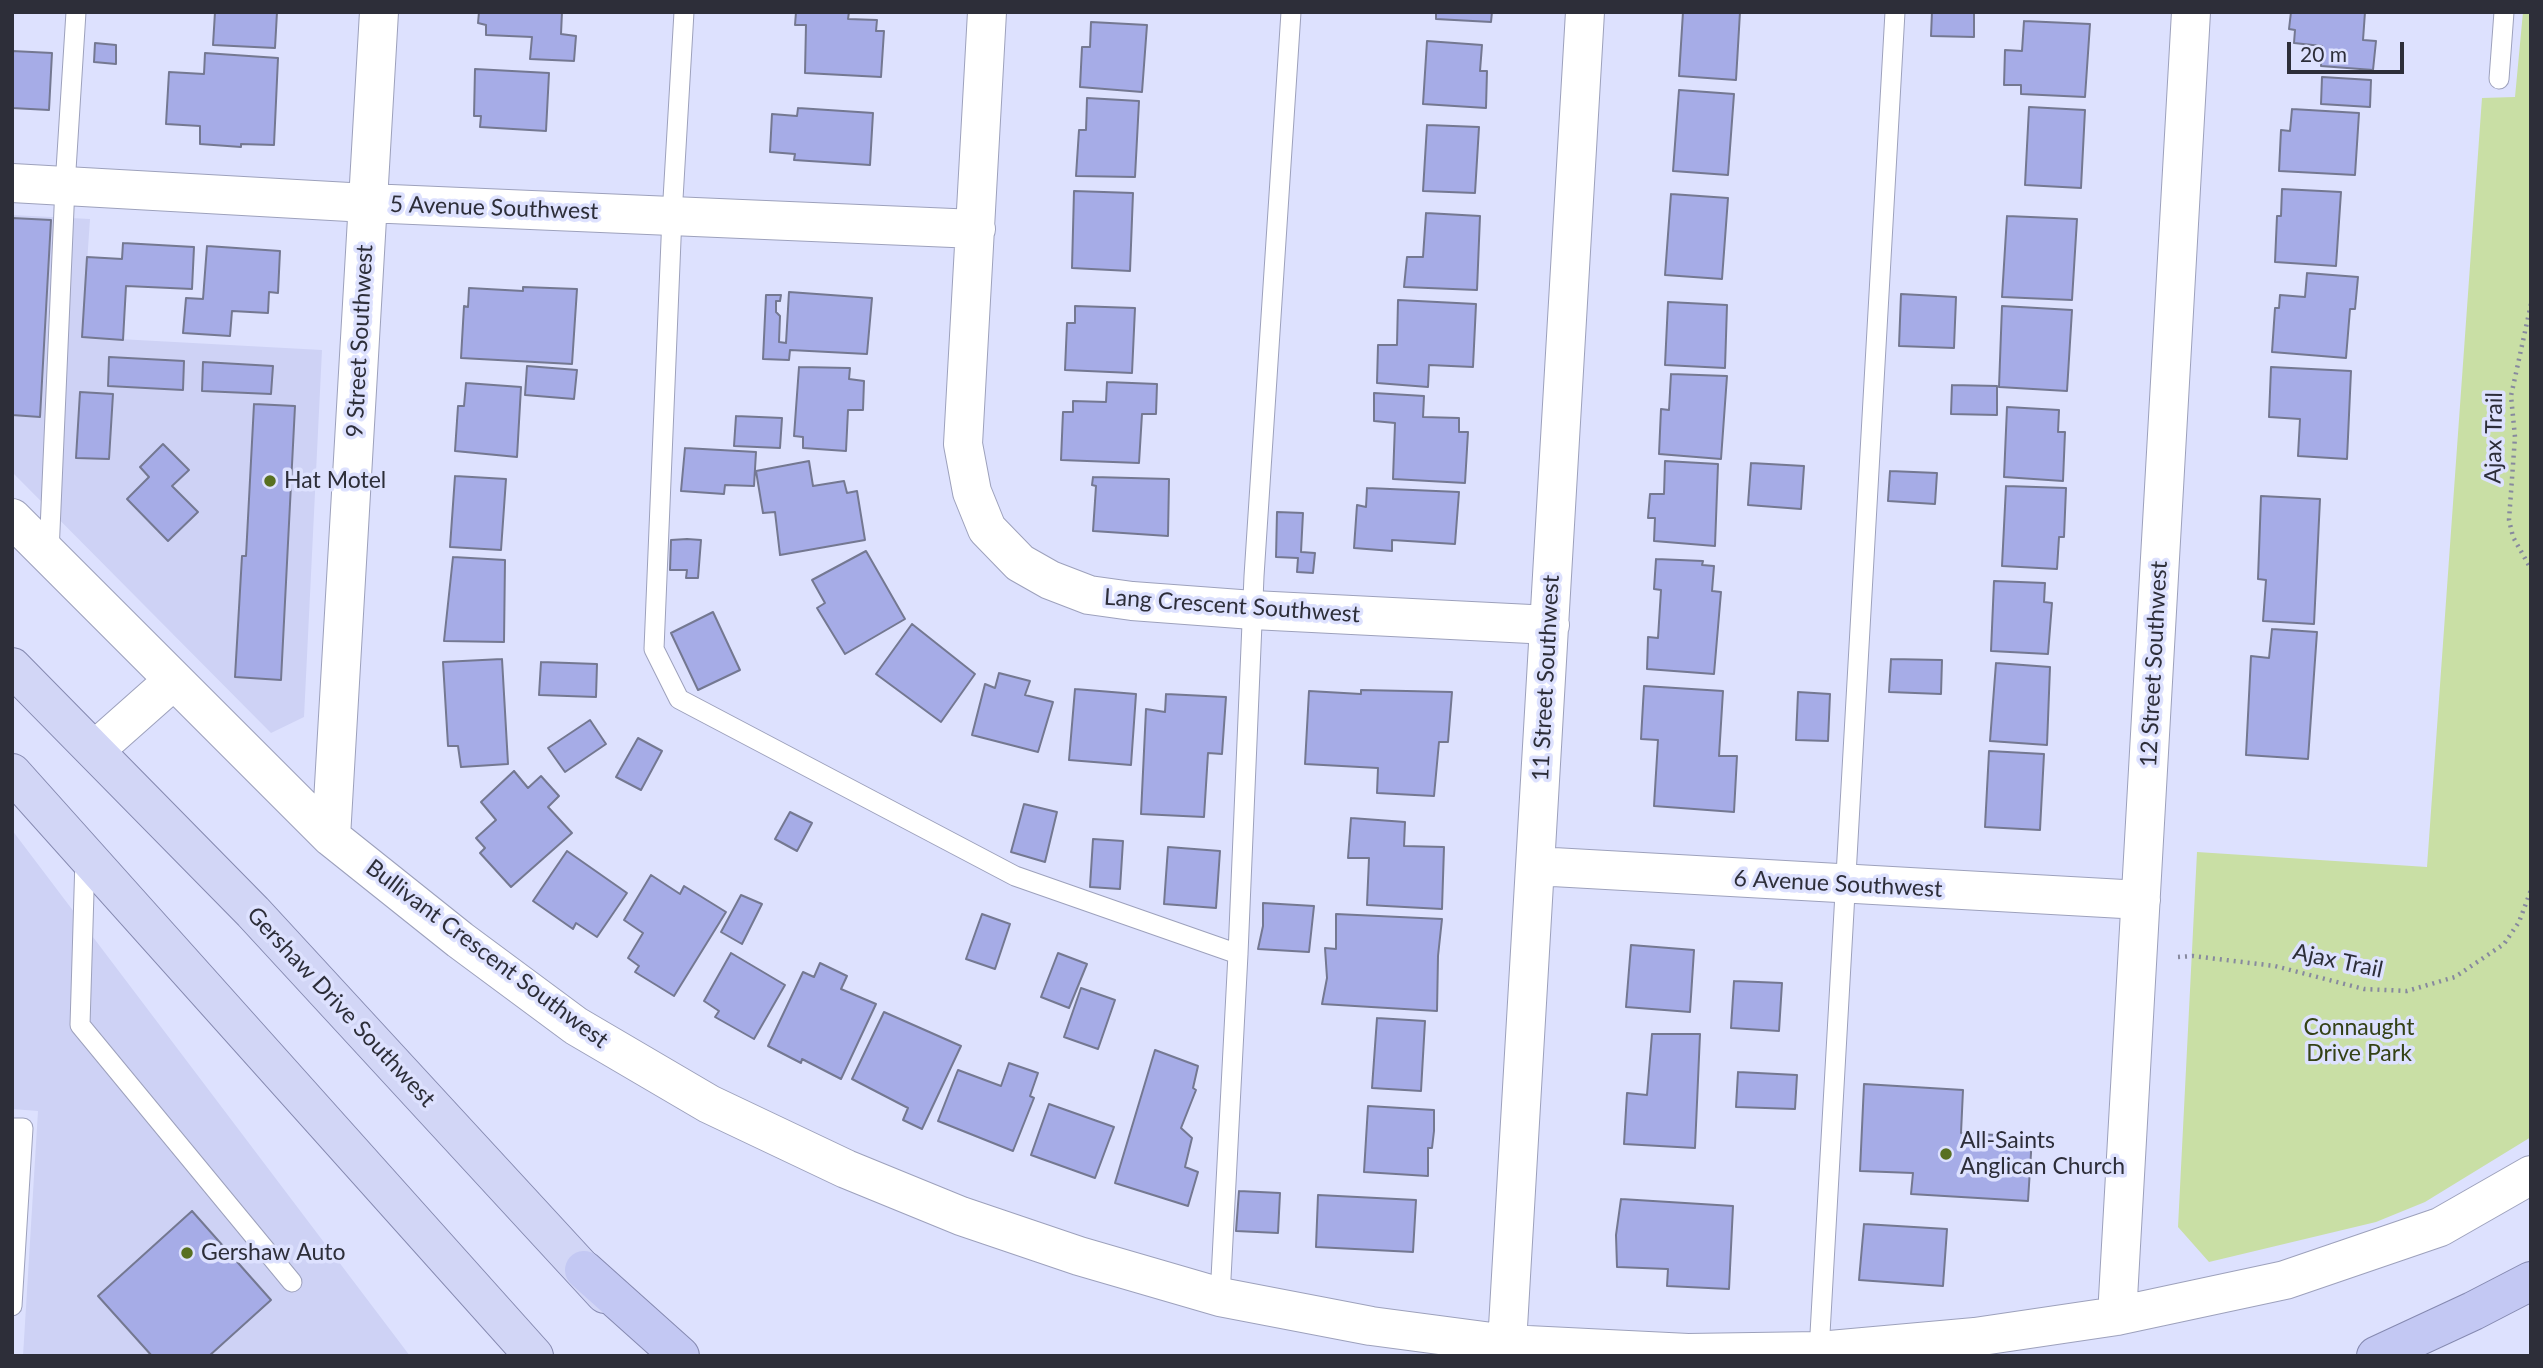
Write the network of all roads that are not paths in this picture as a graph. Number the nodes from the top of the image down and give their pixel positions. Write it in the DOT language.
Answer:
graph roads {
  1 [pos="76,12"];
  2 [pos="379,12"];
  3 [pos="684,12"];
  4 [pos="988,12"];
  5 [pos="1291,12"];
  6 [pos="1585,12"];
  7 [pos="1895,12"];
  8 [pos="2191,12"];
  9 [pos="2504,12"];
  10 [pos="2499,79"];
  11 [pos="12,183"];
  12 [pos="65,186"];
  13 [pos="367,203"];
  14 [pos="672,216"];
  15 [pos="976,229"];
  16 [pos="12,518"];
  17 [pos="49,554"];
  18 [pos="1253,610"];
  19 [pos="1550,625"];
  20 [pos="12,667"];
  21 [pos="174,680"];
  22 [pos="95,750"];
  23 [pos="12,773"];
  24 [pos="331,837"];
  25 [pos="85,853"];
  26 [pos="1535,866"];
  27 [pos="1845,885"];
  28 [pos="2141,900"];
  29 [pos="1238,954"];
  30 [pos="12,1128"];
  31 [pos="2531,1175"];
  32 [pos="584,1270"];
  33 [pos="2531,1281"];
  34 [pos="292,1282"];
  35 [pos="1220,1297"];
  36 [pos="12,1306"];
  37 [pos="2117,1316"];
  38 [pos="1507,1344"];
  39 [pos="1819,1351"];
  40 [pos="534,1356"];
  41 [pos="660,1356"];
  42 [pos="680,1356"];
  43 [pos="2376,1356"];
  1 -- 12 [label="lane"];
  2 -- 13 [label="street, 9 Street Southwest"];
  3 -- 14 [label="lane"];
  4 -- 15 [label="street, Lang Crescent Southwest"];
  5 -- 18 [label="lane"];
  6 -- 19 [label="street, 11 Street Southwest"];
  7 -- 27 [label="lane"];
  8 -- 28 [label="street, 12 Street Southwest"];
  9 -- 10 [label="lane"];
  11 -- 12 [label="street, 5 Avenue Southwest"];
  12 -- 13 [label="street, 5 Avenue Southwest"];
  12 -- 17 [label="lane"];
  13 -- 14 [label="street, 5 Avenue Southwest"];
  13 -- 24 [label="street, 9 Street Southwest"];
  14 -- 15 [label="street, 5 Avenue Southwest"];
  14 -- 29 [label="lane"];
  15 -- 18 [label="street, Lang Crescent Southwest"];
  16 -- 17 [label="street, Bullivant Crescent Southwest"];
  17 -- 21 [label="street, Bullivant Crescent Southwest"];
  18 -- 19 [label="street, Lang Crescent Southwest"];
  18 -- 29 [label="lane"];
  19 -- 26 [label="street, 11 Street Southwest"];
  20 -- 22 [label="main road, Gershaw Drive Southwest"];
  21 -- 22 [label="street"];
  21 -- 24 [label="street, Bullivant Crescent Southwest"];
  22 -- 32 [label="main road, Gershaw Drive Southwest"];
  23 -- 25 [label="main road"];
  24 -- 35 [label="street, Bullivant Crescent Southwest"];
  25 -- 34 [label="lane"];
  25 -- 40 [label="main road"];
  26 -- 27 [label="street, 6 Avenue Southwest"];
  26 -- 38 [label="street, 11 Street Southwest"];
  27 -- 28 [label="street, 6 Avenue Southwest"];
  27 -- 39 [label="lane"];
  28 -- 37 [label="street, 12 Street Southwest"];
  29 -- 35 [label="lane"];
  30 -- 36 [label="lane"];
  31 -- 37 [label="street, Bullivant Crescent Southwest"];
  32 -- 41 [label="main road, Gershaw Drive Southwest"];
  32 -- 42 [label="highway"];
  33 -- 43 [label="highway"];
  35 -- 38 [label="street, Bullivant Crescent Southwest"];
  37 -- 39 [label="street, Bullivant Crescent Southwest"];
  38 -- 39 [label="street, Bullivant Crescent Southwest"];
}
